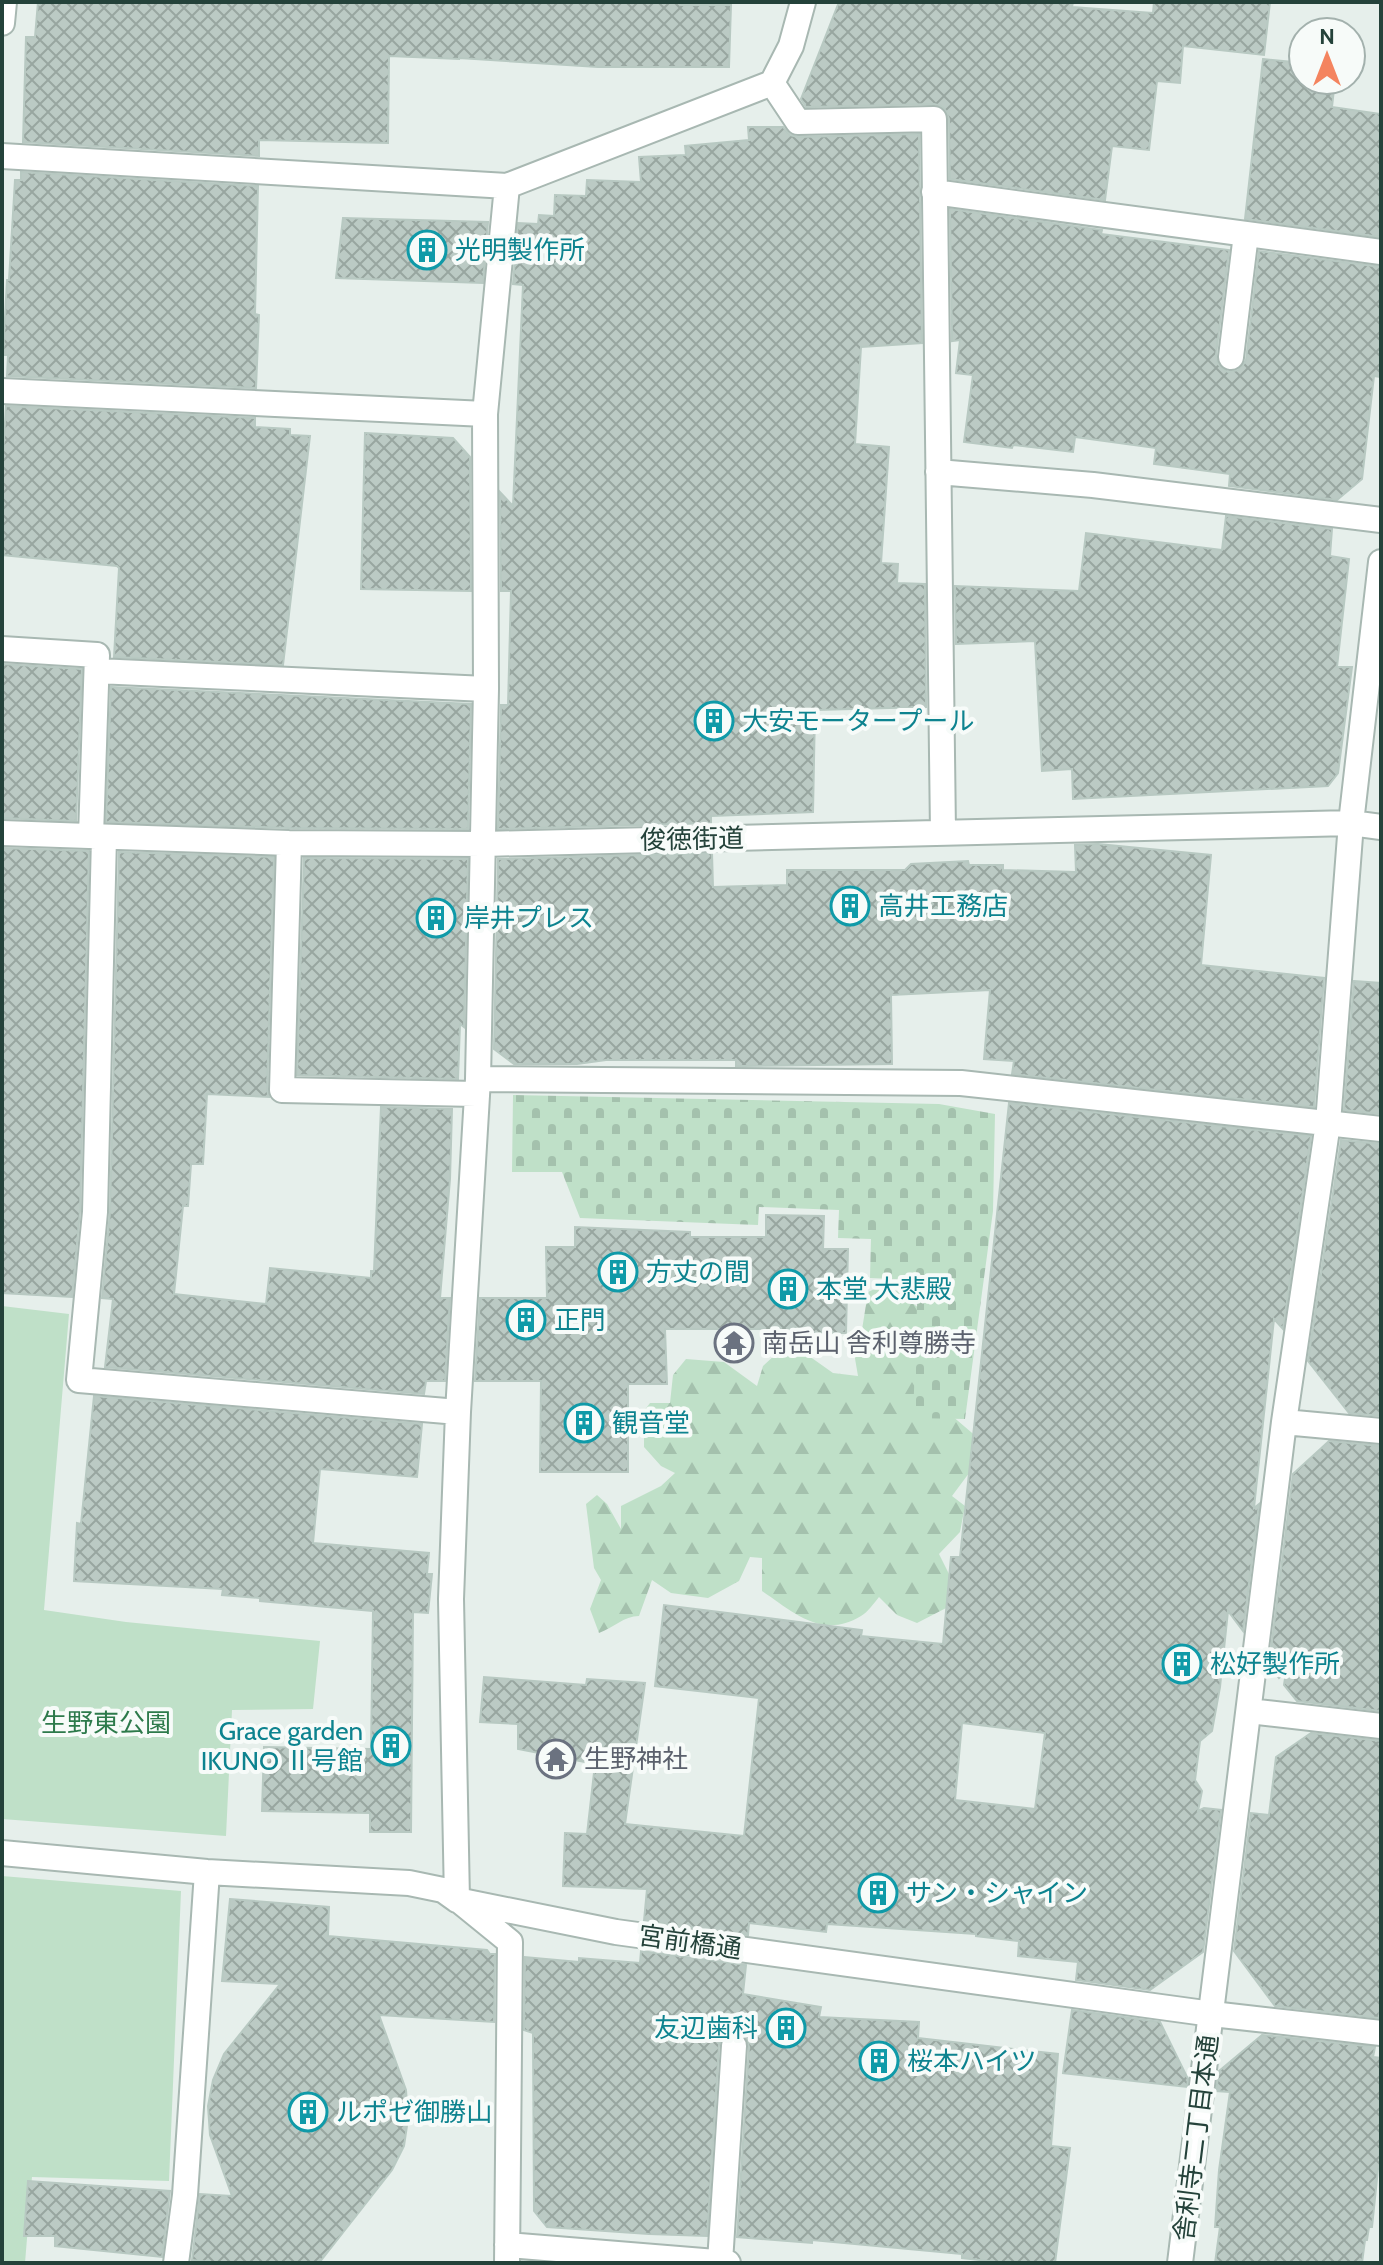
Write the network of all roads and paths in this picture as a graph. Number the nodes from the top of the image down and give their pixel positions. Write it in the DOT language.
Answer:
graph roads {
  1 [pos="4,2"];
  2 [pos="803,2"];
  3 [pos="2,23"];
  4 [pos="772,83"];
  5 [pos="2,156"];
  6 [pos="507,186"];
  7 [pos="934,192"];
  8 [pos="1246,234"];
  9 [pos="1381,252"];
  10 [pos="1231,357"];
  11 [pos="2,391"];
  12 [pos="485,414"];
  13 [pos="938,472"];
  14 [pos="1381,520"];
  15 [pos="1381,562"];
  16 [pos="2,649"];
  17 [pos="97,671"];
  18 [pos="486,689"];
  19 [pos="1351,823"];
  20 [pos="1381,827"];
  21 [pos="2,833"];
  22 [pos="943,833"];
  23 [pos="97,836"];
  24 [pos="289,843"];
  25 [pos="484,844"];
  26 [pos="477,1087"];
  27 [pos="1328,1123"];
  28 [pos="1381,1129"];
  29 [pos="458,1412"];
  30 [pos="1284,1422"];
  31 [pos="1381,1431"];
  32 [pos="1249,1711"];
  33 [pos="1381,1726"];
  34 [pos="2,1853"];
  35 [pos="207,1872"];
  36 [pos="457,1900"];
  37 [pos="1212,2014"];
  38 [pos="1381,2033"];
  39 [pos="734,2046"];
  40 [pos="507,2254"];
  41 [pos="720,2262"];
  42 [pos="176,2263"];
  43 [pos="728,2263"];
  44 [pos="1180,2263"];
  1 -- 3 [label="street"];
  2 -- 4 [label="street"];
  4 -- 6 [label="street"];
  4 -- 7 [label="street"];
  5 -- 6 [label="street"];
  6 -- 12 [label="street"];
  7 -- 8 [label="street"];
  7 -- 13 [label="street"];
  8 -- 9 [label="street"];
  8 -- 10 [label="street"];
  11 -- 12 [label="street"];
  12 -- 18 [label="street"];
  13 -- 14 [label="street"];
  13 -- 22 [label="street"];
  15 -- 19 [label="street, 舎利寺二丁目本通"];
  16 -- 17 [label="street"];
  17 -- 18 [label="street"];
  17 -- 23 [label="street"];
  18 -- 25 [label="street"];
  19 -- 20 [label="street, 俊徳街道"];
  19 -- 22 [label="street, 俊徳街道"];
  19 -- 27 [label="street, 舎利寺二丁目本通"];
  21 -- 23 [label="street, 俊徳街道"];
  22 -- 25 [label="street, 俊徳街道"];
  23 -- 24 [label="street, 俊徳街道"];
  23 -- 29 [label="street"];
  24 -- 25 [label="street, 俊徳街道"];
  24 -- 26 [label="street"];
  25 -- 26 [label="street"];
  26 -- 27 [label="street"];
  26 -- 29 [label="street"];
  27 -- 28 [label="street"];
  27 -- 30 [label="street, 舎利寺二丁目本通"];
  29 -- 36 [label="street"];
  30 -- 31 [label="street"];
  30 -- 32 [label="street, 舎利寺二丁目本通"];
  32 -- 33 [label="street"];
  32 -- 37 [label="street, 舎利寺二丁目本通"];
  34 -- 35 [label="street, 宮前橋通"];
  35 -- 36 [label="street, 宮前橋通"];
  35 -- 42 [label="street"];
  36 -- 37 [label="street, 宮前橋通"];
  36 -- 40 [label="street"];
  37 -- 38 [label="street, 宮前橋通"];
  37 -- 44 [label="street, 舎利寺二丁目本通"];
  39 -- 41 [label="street"];
  40 -- 41 [label="street"];
  41 -- 43 [label="street"];
}
